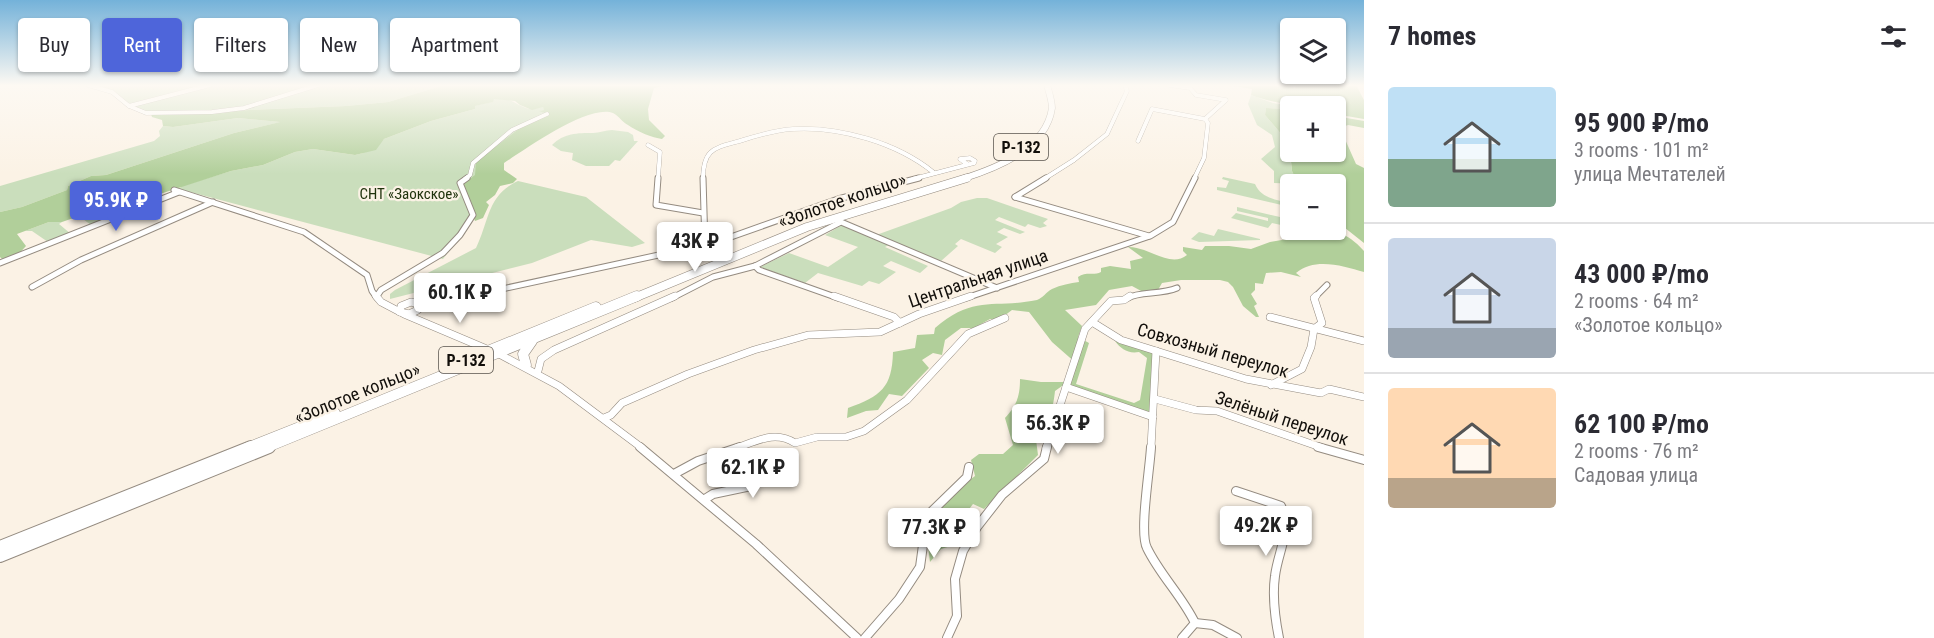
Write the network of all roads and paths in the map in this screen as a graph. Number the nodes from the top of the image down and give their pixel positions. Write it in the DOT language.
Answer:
graph roads {
  1 [pos="545,115"];
  2 [pos="1045,115"];
  3 [pos="1049,115"];
  4 [pos="1116,115"];
  5 [pos="1149,115"];
  6 [pos="1183,115"];
  7 [pos="1210,115"];
  8 [pos="1205,119"];
  9 [pos="1138,141"];
  10 [pos="648,145"];
  11 [pos="963,163"];
  12 [pos="933,172"];
  13 [pos="213,202"];
  14 [pos="703,213"];
  15 [pos="1150,236"];
  16 [pos="705,246"];
  17 [pos="0,263"];
  18 [pos="755,266"];
  19 [pos="1327,285"];
  20 [pos="32,287"];
  21 [pos="997,288"];
  22 [pos="1177,288"];
  23 [pos="377,296"];
  24 [pos="403,304"];
  25 [pos="386,305"];
  26 [pos="418,307"];
  27 [pos="402,313"];
  28 [pos="1269,317"];
  29 [pos="1005,318"];
  30 [pos="421,320"];
  31 [pos="1092,322"];
  32 [pos="900,323"];
  33 [pos="1314,329"];
  34 [pos="534,340"];
  35 [pos="1364,341"];
  36 [pos="1156,351"];
  37 [pos="494,352"];
  38 [pos="526,365"];
  39 [pos="538,371"];
  40 [pos="1271,385"];
  41 [pos="1066,387"];
  42 [pos="1364,397"];
  43 [pos="1155,399"];
  44 [pos="1153,417"];
  45 [pos="604,418"];
  46 [pos="1364,460"];
  47 [pos="969,467"];
  48 [pos="785,468"];
  49 [pos="674,474"];
  50 [pos="1236,491"];
  51 [pos="705,499"];
  52 [pos="0,547"];
  53 [pos="0,556"];
  54 [pos="1195,622"];
  55 [pos="857,638"];
  56 [pos="865,638"];
  57 [pos="946,638"];
  58 [pos="1182,638"];
  59 [pos="1237,638"];
  60 [pos="1279,638"];
  1 -- 23 [label="street"];
  2 -- 37 [label="highway, «Золотое кольцо» / Р-132"];
  3 -- 34 [label="highway, «Золотое кольцо» / Р-132"];
  4 -- 15 [label="street"];
  5 -- 9 [label="street"];
  6 -- 8 [label="street"];
  7 -- 8 [label="street"];
  8 -- 15 [label="street, Центральная улица"];
  10 -- 14 [label="street"];
  11 -- 12 [label="street"];
  12 -- 14 [label="street"];
  12 -- 16 [label="street"];
  13 -- 17 [label="street"];
  13 -- 20 [label="street"];
  13 -- 23 [label="street"];
  14 -- 16 [label="street"];
  15 -- 21 [label="street, Центральная улица"];
  16 -- 26 [label="street"];
  18 -- 21 [label="street"];
  18 -- 32 [label="street"];
  18 -- 39 [label="street"];
  19 -- 33 [label="street"];
  21 -- 32 [label="street, Центральная улица"];
  22 -- 31 [label="street"];
  23 -- 25 [label="street"];
  24 -- 25 [label="street"];
  24 -- 26 [label="street"];
  24 -- 27 [label="street"];
  25 -- 27 [label="street"];
  26 -- 27 [label="street"];
  26 -- 30 [label="street"];
  27 -- 30 [label="street"];
  28 -- 33 [label="street"];
  29 -- 49 [label="street"];
  30 -- 37 [label="street"];
  31 -- 36 [label="street, Совхозный переулок"];
  31 -- 41 [label="street"];
  32 -- 45 [label="street, Центральная улица"];
  33 -- 35 [label="street"];
  33 -- 40 [label="street"];
  34 -- 37 [label="highway, «Золотое кольцо» / Р-132"];
  34 -- 38 [label="highway"];
  36 -- 40 [label="street, Совхозный переулок"];
  36 -- 43 [label="street"];
  37 -- 38 [label="street"];
  37 -- 52 [label="highway, «Золотое кольцо» / Р-132"];
  37 -- 53 [label="highway, «Золотое кольцо» / Р-132"];
  38 -- 39 [label="street"];
  39 -- 45 [label="street"];
  40 -- 42 [label="street, Совхозный переулок"];
  41 -- 44 [label="street"];
  41 -- 57 [label="street"];
  43 -- 44 [label="street"];
  43 -- 46 [label="street, Зелёный переулок"];
  44 -- 54 [label="street"];
  45 -- 49 [label="street"];
  47 -- 56 [label="street"];
  48 -- 51 [label="street"];
  49 -- 51 [label="street"];
  50 -- 60 [label="street"];
  51 -- 55 [label="street"];
  54 -- 58 [label="street"];
  54 -- 59 [label="street"];
}
